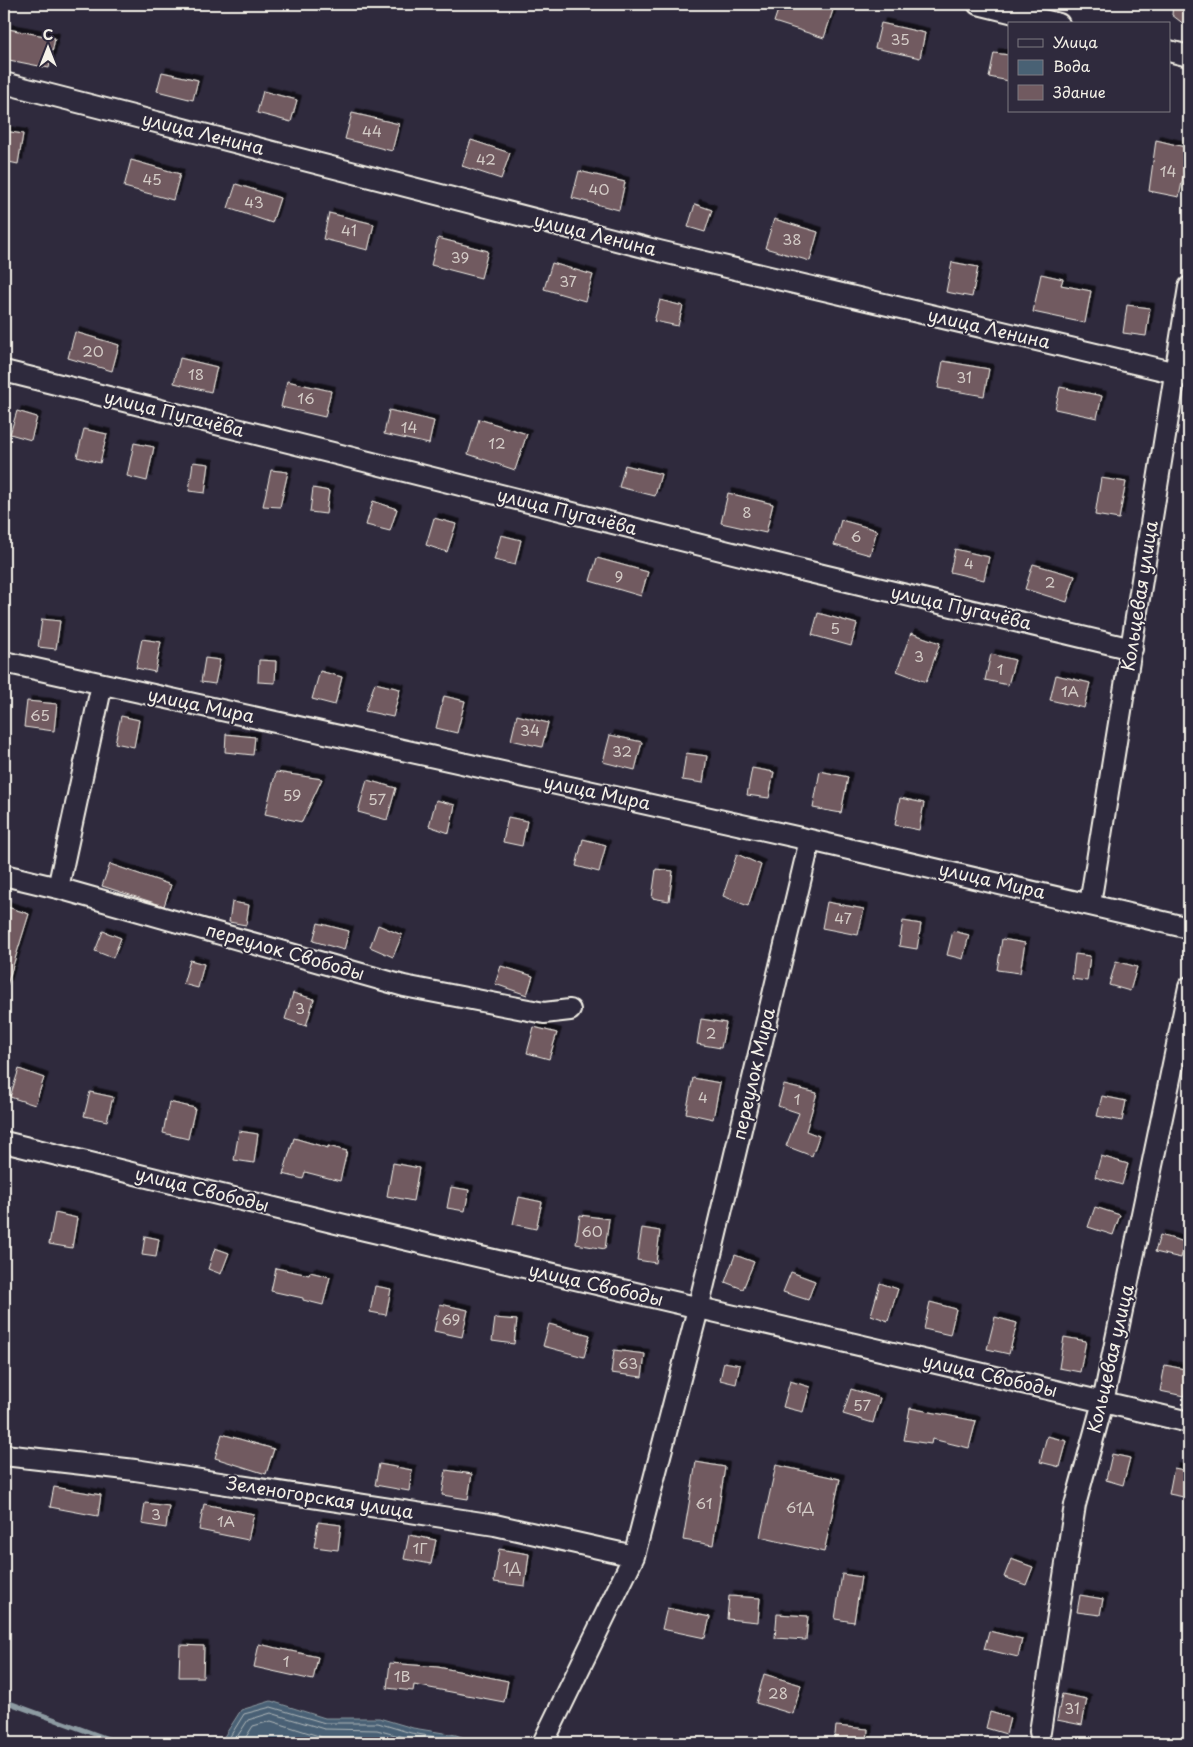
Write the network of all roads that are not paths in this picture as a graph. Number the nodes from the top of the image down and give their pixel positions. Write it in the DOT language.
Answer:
graph roads {
  1 [pos="978,4"];
  2 [pos="1051,22"];
  3 [pos="1170,51"];
  4 [pos="1189,56"];
  5 [pos="4,83"];
  6 [pos="1189,287"];
  7 [pos="4,371"];
  8 [pos="1183,374"];
  9 [pos="1132,649"];
  10 [pos="4,662"];
  11 [pos="102,684"];
  12 [pos="810,840"];
  13 [pos="4,875"];
  14 [pos="58,888"];
  15 [pos="1090,904"];
  16 [pos="1189,928"];
  17 [pos="1189,987"];
  18 [pos="570,1010"];
  19 [pos="4,1142"];
  20 [pos="698,1309"];
  21 [pos="1103,1402"];
  22 [pos="1189,1422"];
  23 [pos="4,1455"];
  24 [pos="634,1556"];
  25 [pos="1040,1732"];
  26 [pos="543,1743"];
  1 -- 2 [label="street"];
  3 -- 4 [label="street"];
  5 -- 8 [label="street, улица Ленина"];
  6 -- 8 [label="street, Кольцевая улица"];
  7 -- 9 [label="street, улица Пугачёва"];
  8 -- 9 [label="street, Кольцевая улица"];
  9 -- 15 [label="street, Кольцевая улица"];
  10 -- 11 [label="street, улица Мира"];
  11 -- 12 [label="street, улица Мира"];
  11 -- 14 [label="street"];
  12 -- 15 [label="street, улица Мира"];
  12 -- 20 [label="street, переулок Мира"];
  13 -- 14 [label="street, переулок Свободы"];
  14 -- 18 [label="street, переулок Свободы"];
  15 -- 16 [label="street, улица Мира"];
  17 -- 21 [label="street, Кольцевая улица"];
  19 -- 20 [label="street, улица Свободы"];
  20 -- 21 [label="street, улица Свободы"];
  20 -- 24 [label="street, переулок Мира"];
  21 -- 22 [label="street, улица Свободы"];
  21 -- 25 [label="street, Кольцевая улица"];
  23 -- 24 [label="street, Зеленогорская улица"];
  24 -- 26 [label="street, переулок Мира"];
}
